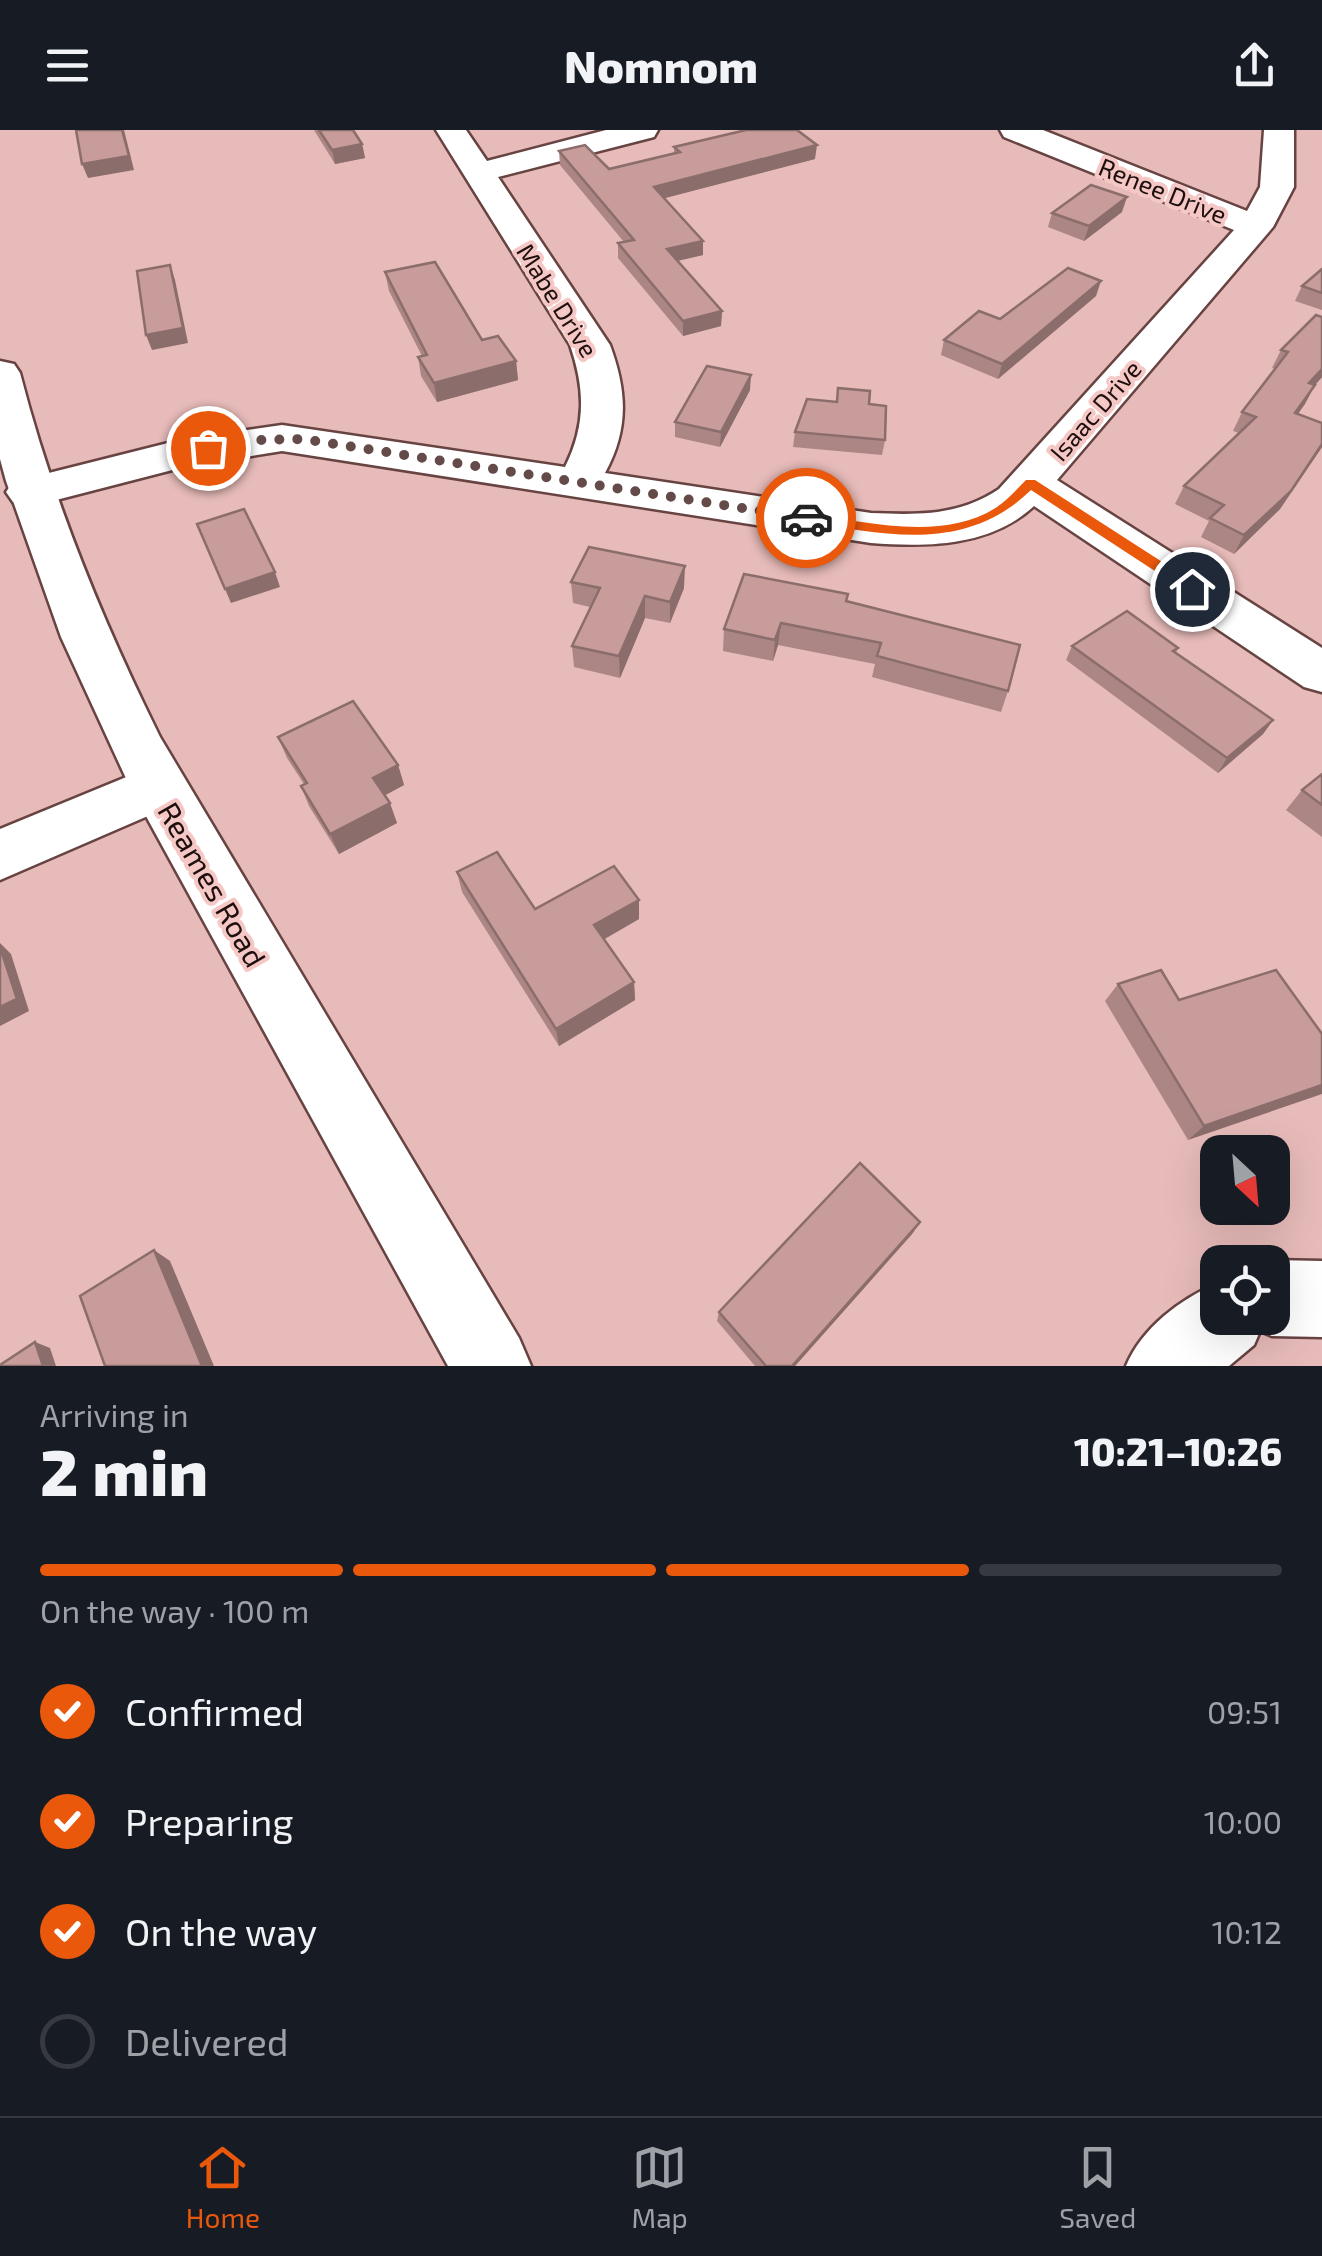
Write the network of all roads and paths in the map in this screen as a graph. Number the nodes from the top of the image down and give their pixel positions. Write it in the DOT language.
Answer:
graph roads {
  1 [pos="451,130"];
  2 [pos="642,130"];
  3 [pos="1015,130"];
  4 [pos="1279,130"];
  5 [pos="478,173"];
  6 [pos="1256,228"];
  7 [pos="0,373"];
  8 [pos="578,482"];
  9 [pos="1030,483"];
  10 [pos="30,492"];
  11 [pos="1322,673"];
  12 [pos="158,788"];
  13 [pos="0,855"];
  14 [pos="1290,1298"];
  15 [pos="1322,1299"];
  16 [pos="1205,1335"];
  17 [pos="491,1366"];
  18 [pos="1166,1366"];
  1 -- 5 [label="street, Mabe Drive"];
  2 -- 5 [label="street"];
  3 -- 6 [label="street, Renee Drive"];
  4 -- 6 [label="street, Isaac Drive"];
  5 -- 8 [label="street, Mabe Drive"];
  6 -- 9 [label="street, Isaac Drive"];
  7 -- 10 [label="street, Reames Road"];
  8 -- 9 [label="street, Isaac Drive"];
  8 -- 10 [label="street, Isaac Drive"];
  9 -- 11 [label="street"];
  10 -- 12 [label="street, Reames Road"];
  12 -- 13 [label="street"];
  12 -- 17 [label="street, Reames Road"];
  14 -- 15 [label="street"];
  16 -- 18 [label="street"];
}
